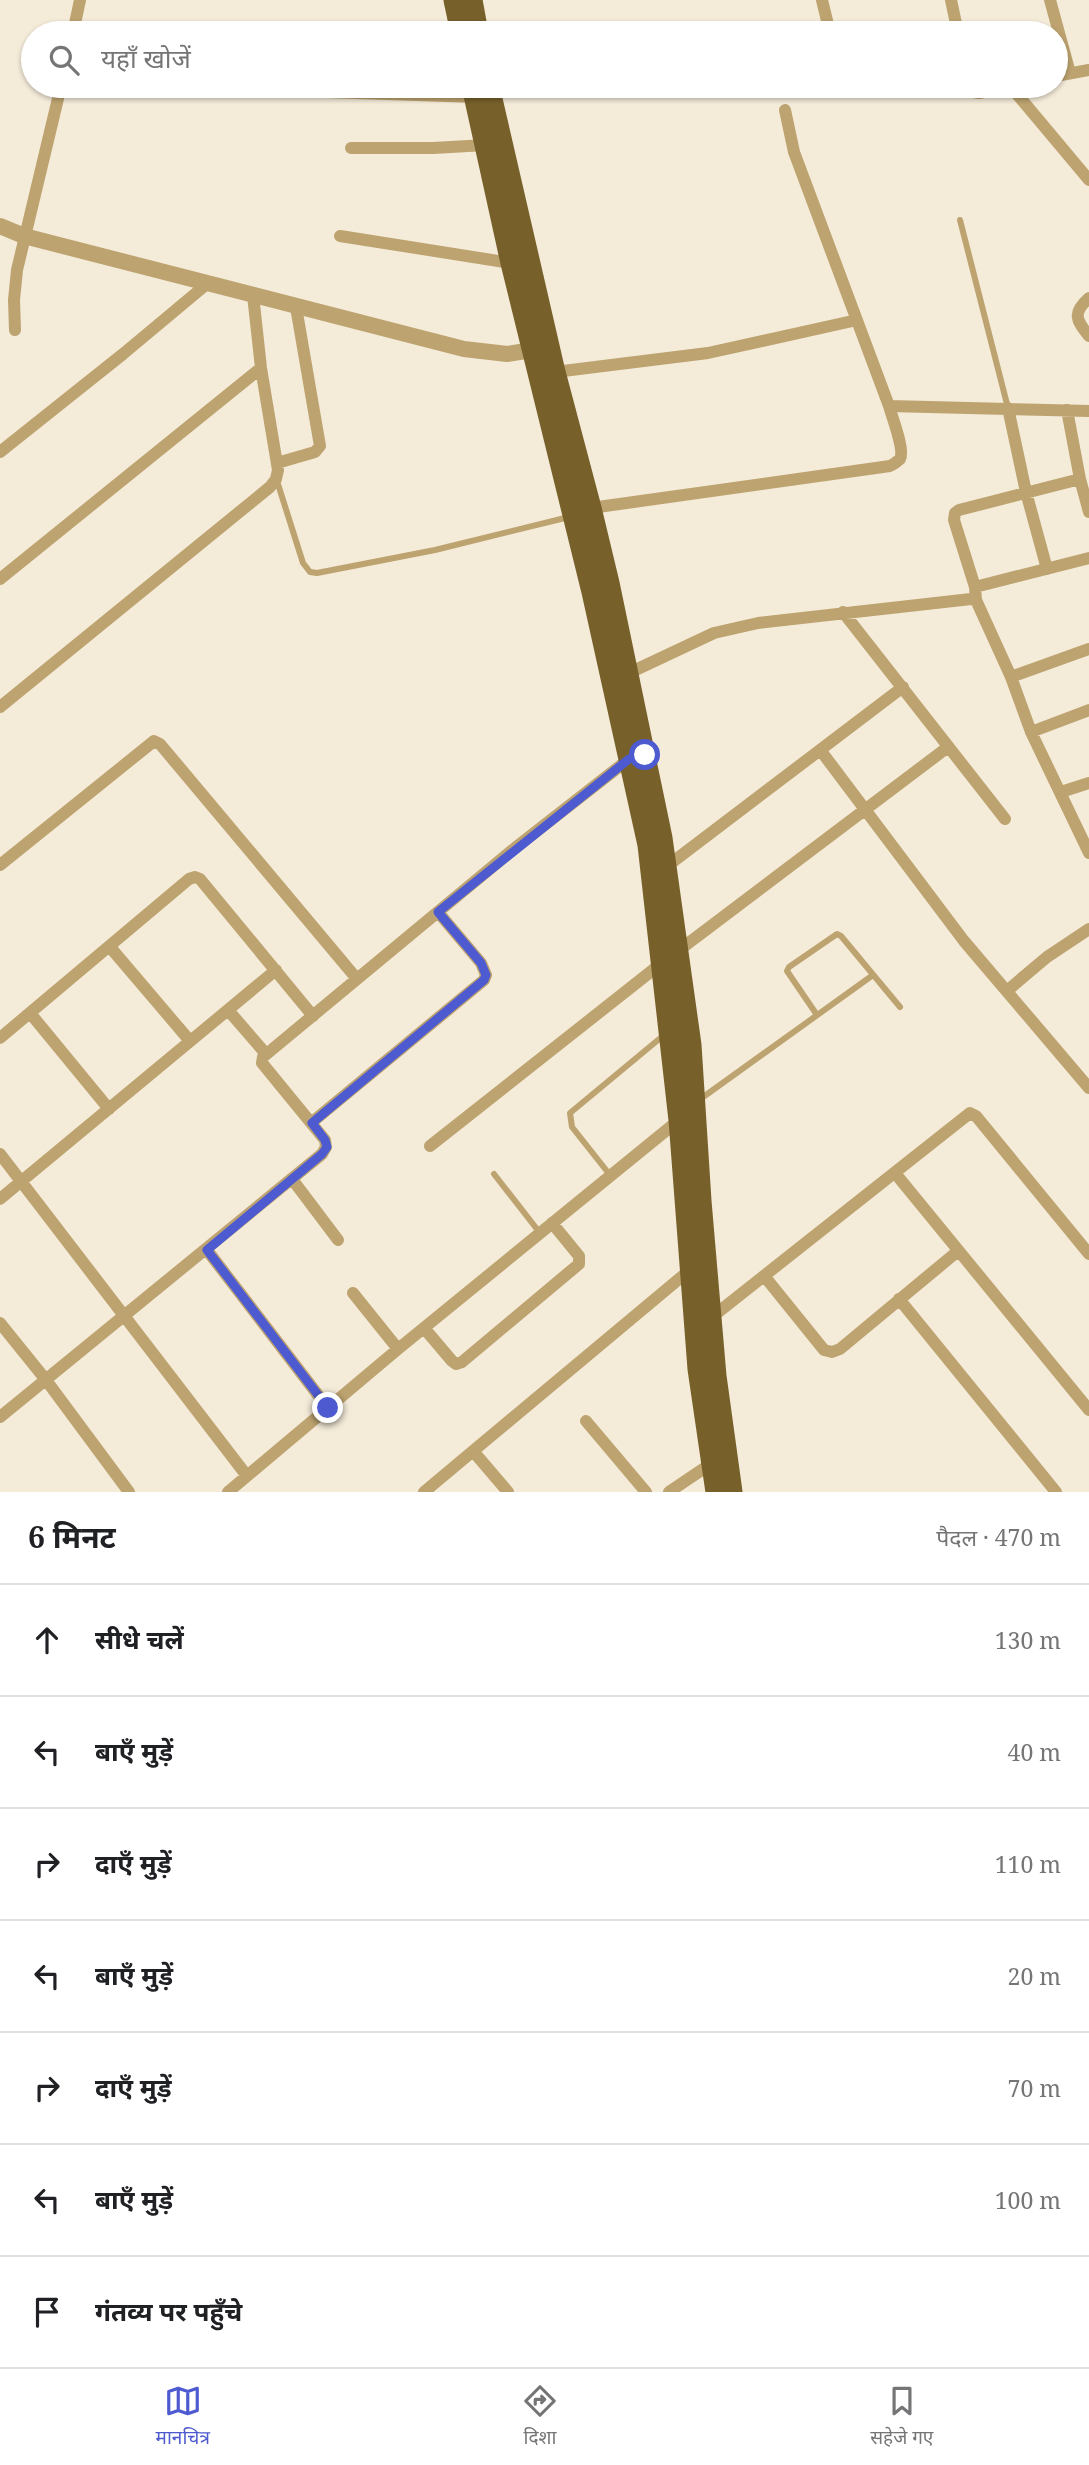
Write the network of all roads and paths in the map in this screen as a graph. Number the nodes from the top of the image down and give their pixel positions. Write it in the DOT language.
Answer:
graph roads {
  1 [pos="79,0"];
  2 [pos="454,0"];
  3 [pos="472,0"];
  4 [pos="822,0"];
  5 [pos="951,0"];
  6 [pos="1050,0"];
  7 [pos="75,21"];
  8 [pos="458,21"];
  9 [pos="476,21"];
  10 [pos="827,21"];
  11 [pos="955,21"];
  12 [pos="1056,21"];
  13 [pos="1068,66"];
  14 [pos="1089,70"];
  15 [pos="1070,73"];
  16 [pos="58,98"];
  17 [pos="480,98"];
  18 [pos="481,98"];
  19 [pos="1023,98"];
  20 [pos="785,110"];
  21 [pos="485,145"];
  22 [pos="351,148"];
  23 [pos="1089,180"];
  24 [pos="960,220"];
  25 [pos="0,226"];
  26 [pos="24,236"];
  27 [pos="340,236"];
  28 [pos="511,263"];
  29 [pos="208,283"];
  30 [pos="253,295"];
  31 [pos="1089,298"];
  32 [pos="296,307"];
  33 [pos="857,320"];
  34 [pos="15,330"];
  35 [pos="1089,336"];
  36 [pos="541,348"];
  37 [pos="261,368"];
  38 [pos="555,372"];
  39 [pos="889,406"];
  40 [pos="1008,408"];
  41 [pos="1067,410"];
  42 [pos="1089,411"];
  43 [pos="2,446"];
  44 [pos="277,463"];
  45 [pos="276,479"];
  46 [pos="1080,479"];
  47 [pos="1026,492"];
  48 [pos="582,512"];
  49 [pos="1089,512"];
  50 [pos="1089,558"];
  51 [pos="1047,569"];
  52 [pos="0,579"];
  53 [pos="976,594"];
  54 [pos="844,612"];
  55 [pos="1089,649"];
  56 [pos="629,674"];
  57 [pos="1012,677"];
  58 [pos="902,687"];
  59 [pos="0,707"];
  60 [pos="1089,710"];
  61 [pos="1031,732"];
  62 [pos="948,747"];
  63 [pos="821,751"];
  64 [pos="637,757"];
  65 [pos="1089,783"];
  66 [pos="1061,792"];
  67 [pos="865,811"];
  68 [pos="1005,819"];
  69 [pos="1089,853"];
  70 [pos="0,865"];
  71 [pos="666,867"];
  72 [pos="438,912"];
  73 [pos="1089,929"];
  74 [pos="110,947"];
  75 [pos="670,956"];
  76 [pos="276,970"];
  77 [pos="873,975"];
  78 [pos="357,979"];
  79 [pos="1008,990"];
  80 [pos="900,1007"];
  81 [pos="228,1010"];
  82 [pos="30,1013"];
  83 [pos="817,1015"];
  84 [pos="313,1016"];
  85 [pos="670,1030"];
  86 [pos="0,1038"];
  87 [pos="190,1041"];
  88 [pos="266,1054"];
  89 [pos="1089,1088"];
  90 [pos="695,1103"];
  91 [pos="109,1109"];
  92 [pos="679,1120"];
  93 [pos="312,1123"];
  94 [pos="430,1146"];
  95 [pos="0,1154"];
  96 [pos="895,1173"];
  97 [pos="494,1174"];
  98 [pos="610,1175"];
  99 [pos="292,1179"];
  100 [pos="22,1181"];
  101 [pos="0,1199"];
  102 [pos="552,1223"];
  103 [pos="540,1233"];
  104 [pos="338,1240"];
  105 [pos="207,1250"];
  106 [pos="958,1251"];
  107 [pos="1089,1254"];
  108 [pos="691,1269"];
  109 [pos="765,1277"];
  110 [pos="353,1293"];
  111 [pos="900,1299"];
  112 [pos="125,1316"];
  113 [pos="712,1317"];
  114 [pos="0,1323"];
  115 [pos="424,1328"];
  116 [pos="398,1349"];
  117 [pos="46,1380"];
  118 [pos="328,1408"];
  119 [pos="1089,1410"];
  120 [pos="0,1417"];
  121 [pos="586,1421"];
  122 [pos="473,1451"];
  123 [pos="719,1459"];
  124 [pos="247,1476"];
  125 [pos="128,1492"];
  126 [pos="228,1492"];
  127 [pos="424,1492"];
  128 [pos="508,1492"];
  129 [pos="646,1492"];
  130 [pos="669,1492"];
  131 [pos="716,1492"];
  132 [pos="732,1492"];
  133 [pos="1056,1492"];
  1 -- 7 [label="street"];
  2 -- 8 [label="highway"];
  3 -- 9 [label="highway"];
  4 -- 10 [label="street"];
  5 -- 11 [label="street"];
  6 -- 12 [label="street"];
  13 -- 15 [label="street"];
  14 -- 15 [label="street"];
  16 -- 26 [label="street"];
  17 -- 21 [label="highway"];
  18 -- 36 [label="highway"];
  19 -- 23 [label="street"];
  20 -- 33 [label="street"];
  21 -- 22 [label="street"];
  21 -- 28 [label="highway"];
  24 -- 40 [label="lane"];
  25 -- 26 [label="street"];
  26 -- 29 [label="street"];
  26 -- 34 [label="street"];
  27 -- 28 [label="street"];
  28 -- 36 [label="highway"];
  29 -- 30 [label="street"];
  29 -- 43 [label="street"];
  30 -- 32 [label="street"];
  30 -- 37 [label="street"];
  31 -- 35 [label="street"];
  32 -- 36 [label="street"];
  32 -- 44 [label="street"];
  33 -- 38 [label="street"];
  33 -- 39 [label="street"];
  36 -- 38 [label="highway"];
  36 -- 48 [label="highway"];
  37 -- 44 [label="street"];
  37 -- 52 [label="street"];
  38 -- 48 [label="highway"];
  39 -- 40 [label="street"];
  39 -- 48 [label="street"];
  40 -- 41 [label="street"];
  40 -- 47 [label="street"];
  41 -- 42 [label="street"];
  41 -- 46 [label="street"];
  44 -- 45 [label="street"];
  45 -- 48 [label="lane"];
  45 -- 59 [label="street"];
  46 -- 47 [label="street"];
  46 -- 49 [label="street"];
  47 -- 51 [label="street"];
  47 -- 53 [label="street"];
  48 -- 56 [label="highway"];
  48 -- 64 [label="highway"];
  50 -- 51 [label="street"];
  51 -- 53 [label="street"];
  53 -- 54 [label="street"];
  53 -- 57 [label="street"];
  54 -- 56 [label="street"];
  54 -- 58 [label="street"];
  55 -- 57 [label="street"];
  56 -- 64 [label="highway"];
  57 -- 61 [label="street"];
  58 -- 62 [label="street"];
  58 -- 63 [label="street"];
  60 -- 61 [label="street"];
  61 -- 66 [label="street"];
  62 -- 67 [label="street"];
  62 -- 68 [label="street"];
  63 -- 67 [label="street"];
  63 -- 71 [label="street"];
  64 -- 71 [label="highway"];
  64 -- 72 [label="street"];
  64 -- 75 [label="highway"];
  65 -- 66 [label="street"];
  66 -- 69 [label="street"];
  67 -- 75 [label="street"];
  67 -- 79 [label="street"];
  70 -- 78 [label="street"];
  71 -- 75 [label="highway"];
  72 -- 78 [label="street"];
  72 -- 93 [label="street"];
  73 -- 79 [label="street"];
  74 -- 76 [label="street"];
  74 -- 82 [label="street"];
  74 -- 87 [label="street"];
  75 -- 85 [label="highway"];
  75 -- 90 [label="highway"];
  75 -- 94 [label="street"];
  76 -- 81 [label="street"];
  76 -- 84 [label="street"];
  77 -- 80 [label="lane"];
  77 -- 83 [label="lane"];
  77 -- 83 [label="lane"];
  78 -- 84 [label="street"];
  79 -- 89 [label="street"];
  81 -- 87 [label="street"];
  81 -- 88 [label="street"];
  82 -- 86 [label="street"];
  82 -- 91 [label="street"];
  83 -- 90 [label="lane"];
  84 -- 88 [label="street"];
  85 -- 92 [label="highway"];
  85 -- 98 [label="lane"];
  87 -- 91 [label="street"];
  88 -- 93 [label="street"];
  90 -- 113 [label="highway"];
  91 -- 100 [label="street"];
  92 -- 98 [label="street"];
  92 -- 108 [label="highway"];
  93 -- 99 [label="street"];
  95 -- 100 [label="street"];
  96 -- 106 [label="street"];
  96 -- 107 [label="street"];
  96 -- 109 [label="street"];
  97 -- 103 [label="lane"];
  98 -- 102 [label="street"];
  99 -- 104 [label="street"];
  99 -- 105 [label="street"];
  100 -- 101 [label="street"];
  100 -- 112 [label="street"];
  102 -- 103 [label="street"];
  102 -- 115 [label="street"];
  103 -- 115 [label="street"];
  105 -- 112 [label="street"];
  105 -- 118 [label="street"];
  106 -- 111 [label="street"];
  106 -- 119 [label="street"];
  108 -- 122 [label="street"];
  108 -- 123 [label="highway"];
  109 -- 111 [label="street"];
  109 -- 113 [label="street"];
  110 -- 116 [label="street"];
  111 -- 133 [label="street"];
  112 -- 117 [label="street"];
  112 -- 124 [label="street"];
  113 -- 123 [label="highway"];
  114 -- 117 [label="street"];
  115 -- 116 [label="street"];
  116 -- 118 [label="street"];
  117 -- 120 [label="street"];
  117 -- 125 [label="street"];
  118 -- 124 [label="street"];
  121 -- 129 [label="street"];
  122 -- 127 [label="street"];
  122 -- 128 [label="street"];
  123 -- 130 [label="street"];
  123 -- 131 [label="highway"];
  123 -- 132 [label="highway"];
  124 -- 126 [label="street"];
}
